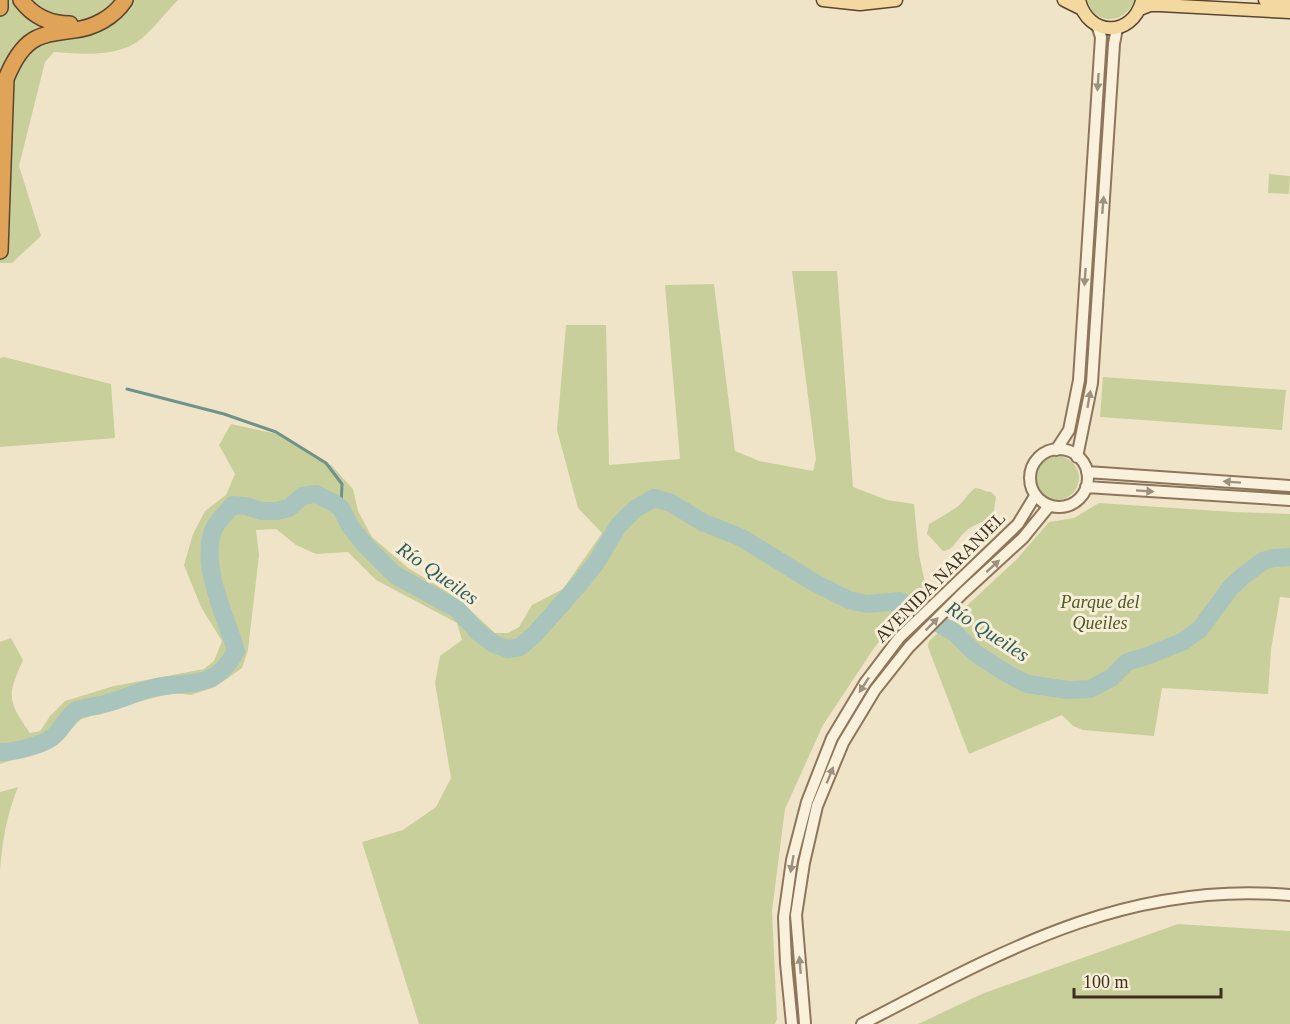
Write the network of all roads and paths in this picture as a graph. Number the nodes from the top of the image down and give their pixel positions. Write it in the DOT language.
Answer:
graph roads {
  1 [pos="0,0"];
  2 [pos="21,0"];
  3 [pos="116,0"];
  4 [pos="125,0"];
  5 [pos="823,0"];
  6 [pos="896,0"];
  7 [pos="1064,0"];
  8 [pos="1265,0"];
  9 [pos="1290,1"];
  10 [pos="1080,4"];
  11 [pos="1142,4"];
  12 [pos="0,8"];
  13 [pos="1290,12"];
  14 [pos="1097,25"];
  15 [pos="1117,28"];
  16 [pos="0,251"];
  17 [pos="1056,450"];
  18 [pos="1077,457"];
  19 [pos="1087,472"];
  20 [pos="1290,486"];
  21 [pos="1086,487"];
  22 [pos="1035,496"];
  23 [pos="1290,500"];
  24 [pos="1048,506"];
  25 [pos="1290,897"];
  26 [pos="792,1024"];
  27 [pos="804,1024"];
  28 [pos="812,1024"];
  29 [pos="862,1024"];
  30 [pos="873,1024"];
  1 -- 12 [label="highway"];
  2 -- 3 [label="highway"];
  4 -- 16 [label="highway"];
  5 -- 6 [label="main road"];
  7 -- 10 [label="main road"];
  8 -- 9 [label="main road"];
  10 -- 14 [label="main road"];
  11 -- 13 [label="main road"];
  11 -- 15 [label="main road"];
  14 -- 15 [label="main road"];
  14 -- 17 [label="street, one-way"];
  18 -- 15 [label="street, one-way"];
  17 -- 18 [label="street"];
  17 -- 22 [label="street"];
  18 -- 19 [label="street"];
  20 -- 19 [label="street, one-way"];
  19 -- 21 [label="street"];
  21 -- 23 [label="street, one-way"];
  21 -- 24 [label="street"];
  22 -- 24 [label="street"];
  22 -- 26 [label="street, AVENIDA NARANJEL, one-way"];
  27 -- 24 [label="street, AVENIDA NARANJEL, one-way"];
  25 -- 29 [label="street"];
  25 -- 30 [label="street"];
  27 -- 28 [label="street"];
}
